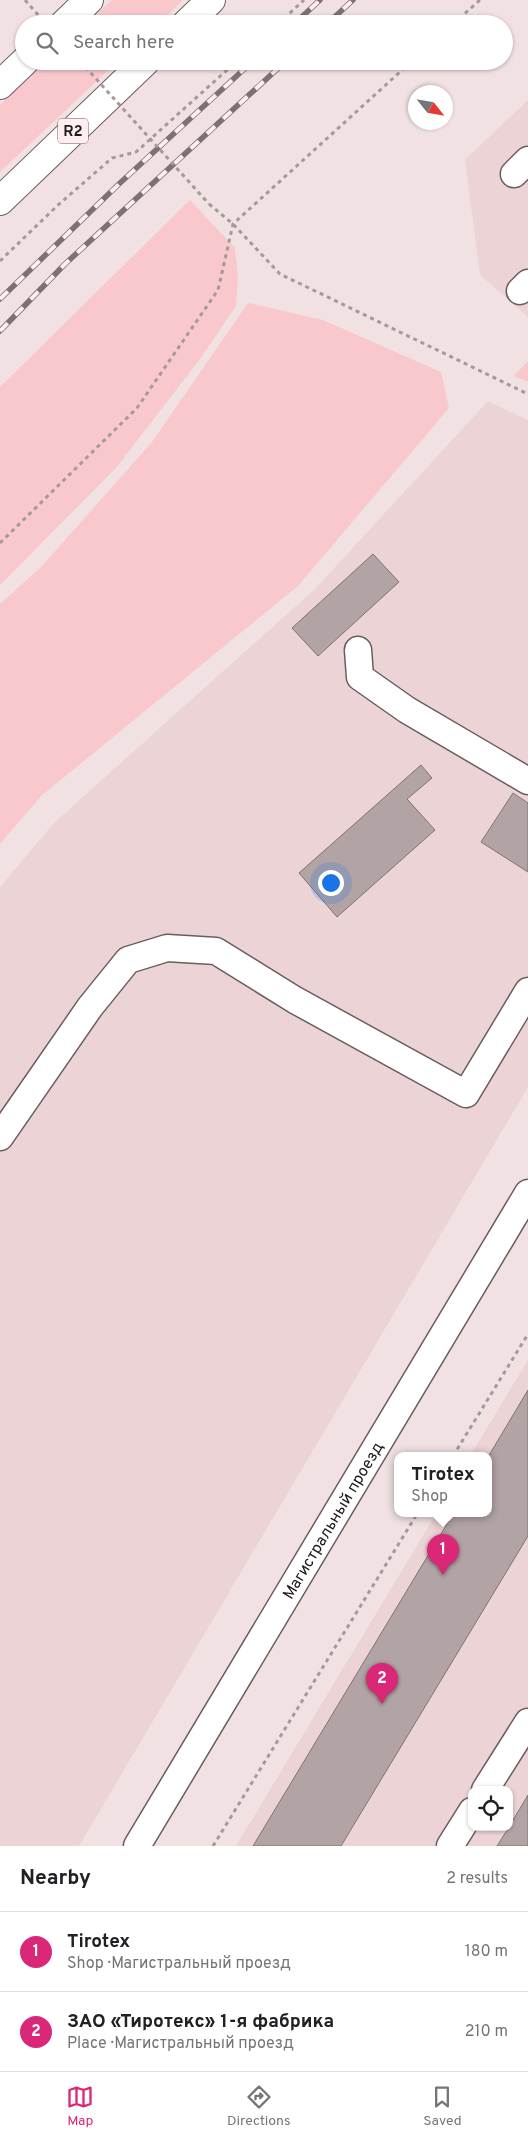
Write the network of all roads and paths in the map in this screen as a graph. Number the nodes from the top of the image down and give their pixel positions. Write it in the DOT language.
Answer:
graph roads {
  1 [pos="25,0"];
  2 [pos="89,0"];
  3 [pos="211,0"];
  4 [pos="304,0"];
  5 [pos="480,0"];
  6 [pos="45,15"];
  7 [pos="63,15"];
  8 [pos="195,15"];
  9 [pos="288,15"];
  10 [pos="463,15"];
  11 [pos="16,70"];
  12 [pos="88,70"];
  13 [pos="137,70"];
  14 [pos="226,70"];
  15 [pos="402,70"];
  16 [pos="0,85"];
  17 [pos="0,201"];
  18 [pos="233,224"];
  19 [pos="0,261"];
  20 [pos="528,394"];
  21 [pos="0,543"];
  22 [pos="358,650"];
  23 [pos="528,781"];
  24 [pos="528,991"];
  25 [pos="0,1137"];
  26 [pos="528,1193"];
  27 [pos="528,1334"];
  28 [pos="455,1452"];
  29 [pos="415,1517"];
  30 [pos="528,1722"];
  31 [pos="488,1786"];
  32 [pos="468,1817"];
  33 [pos="137,1846"];
  34 [pos="213,1846"];
  35 [pos="450,1846"];
  1 -- 6 [label="path"];
  2 -- 7 [label="main road"];
  3 -- 8 [label="main road"];
  4 -- 9 [label="path"];
  5 -- 10 [label="path"];
  11 -- 16 [label="main road"];
  12 -- 18 [label="path, bridge"];
  13 -- 17 [label="main road, R2"];
  14 -- 19 [label="path"];
  15 -- 18 [label="path"];
  18 -- 20 [label="path"];
  18 -- 21 [label="path"];
  22 -- 23 [label="street"];
  24 -- 25 [label="street"];
  26 -- 33 [label="street, Магистральный проезд"];
  27 -- 28 [label="path"];
  29 -- 34 [label="path"];
  30 -- 31 [label="street"];
  32 -- 35 [label="street"];
}
